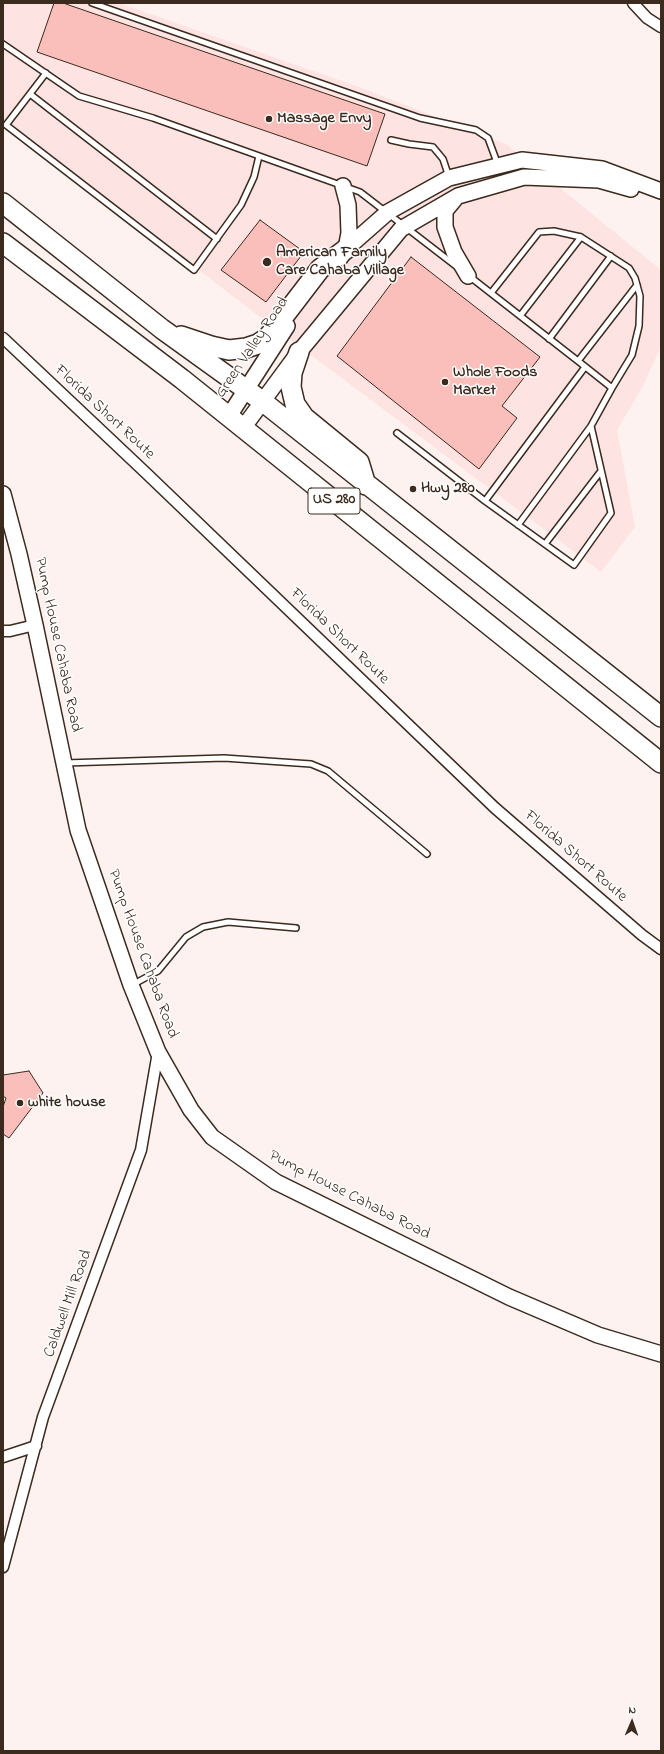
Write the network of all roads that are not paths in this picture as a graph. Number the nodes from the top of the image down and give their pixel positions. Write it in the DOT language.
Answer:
graph roads {
  1 [pos="92,3"];
  2 [pos="633,3"];
  3 [pos="661,27"];
  4 [pos="3,44"];
  5 [pos="46,73"];
  6 [pos="30,94"];
  7 [pos="391,140"];
  8 [pos="259,156"];
  9 [pos="498,166"];
  10 [pos="449,178"];
  11 [pos="343,186"];
  12 [pos="661,191"];
  13 [pos="458,196"];
  14 [pos="661,197"];
  15 [pos="3,203"];
  16 [pos="388,212"];
  17 [pos="405,226"];
  18 [pos="581,237"];
  19 [pos="216,239"];
  20 [pos="3,244"];
  21 [pos="346,249"];
  22 [pos="611,256"];
  23 [pos="468,276"];
  24 [pos="637,285"];
  25 [pos="491,293"];
  26 [pos="520,316"];
  27 [pos="162,329"];
  28 [pos="3,338"];
  29 [pos="549,339"];
  30 [pos="298,352"];
  31 [pos="578,361"];
  32 [pos="585,367"];
  33 [pos="612,388"];
  34 [pos="246,389"];
  35 [pos="262,401"];
  36 [pos="236,422"];
  37 [pos="591,426"];
  38 [pos="397,433"];
  39 [pos="601,471"];
  40 [pos="366,485"];
  41 [pos="3,494"];
  42 [pos="485,501"];
  43 [pos="518,525"];
  44 [pos="545,544"];
  45 [pos="35,625"];
  46 [pos="3,631"];
  47 [pos="661,717"];
  48 [pos="64,763"];
  49 [pos="661,763"];
  50 [pos="427,854"];
  51 [pos="296,928"];
  52 [pos="661,949"];
  53 [pos="131,985"];
  54 [pos="158,1052"];
  55 [pos="661,1354"];
  56 [pos="36,1446"];
  57 [pos="3,1457"];
  58 [pos="3,1567"];
  1 -- 9 [label="lane"];
  2 -- 3 [label="street"];
  4 -- 5 [label="lane"];
  5 -- 6 [label="lane"];
  5 -- 8 [label="lane"];
  6 -- 19 [label="lane"];
  6 -- 19 [label="lane"];
  7 -- 10 [label="lane"];
  8 -- 11 [label="lane"];
  8 -- 19 [label="lane"];
  9 -- 10 [label="street, Green Valley Road"];
  9 -- 12 [label="street, Green Valley Road"];
  10 -- 16 [label="street, Green Valley Road"];
  11 -- 16 [label="lane"];
  11 -- 21 [label="street"];
  13 -- 14 [label="street"];
  13 -- 17 [label="street"];
  13 -- 23 [label="street"];
  15 -- 27 [label="highway, US 280"];
  16 -- 17 [label="lane"];
  16 -- 21 [label="street, Green Valley Road"];
  17 -- 23 [label="lane"];
  17 -- 30 [label="street"];
  18 -- 22 [label="lane"];
  18 -- 25 [label="lane"];
  18 -- 26 [label="lane"];
  20 -- 36 [label="highway, US 280"];
  21 -- 27 [label="highway"];
  21 -- 34 [label="street, Green Valley Road"];
  22 -- 24 [label="lane"];
  22 -- 29 [label="lane"];
  23 -- 25 [label="lane"];
  24 -- 31 [label="lane"];
  24 -- 33 [label="lane"];
  25 -- 26 [label="lane"];
  26 -- 29 [label="lane"];
  27 -- 34 [label="highway, US 280"];
  28 -- 52 [label="street, Florida Short Route"];
  29 -- 31 [label="lane"];
  30 -- 35 [label="street"];
  30 -- 40 [label="highway"];
  31 -- 32 [label="lane"];
  32 -- 33 [label="lane"];
  32 -- 42 [label="lane"];
  33 -- 37 [label="lane"];
  34 -- 35 [label="highway, US 280"];
  34 -- 36 [label="street, Green Valley Road"];
  35 -- 36 [label="street"];
  35 -- 40 [label="highway, US 280"];
  36 -- 49 [label="highway, US 280"];
  37 -- 39 [label="lane"];
  37 -- 43 [label="lane"];
  38 -- 42 [label="lane"];
  39 -- 44 [label="lane"];
  39 -- 44 [label="lane"];
  40 -- 47 [label="highway, US 280"];
  41 -- 45 [label="street, Pump House Cahaba Road"];
  42 -- 43 [label="lane"];
  43 -- 44 [label="lane"];
  45 -- 46 [label="street"];
  45 -- 48 [label="street, Pump House Cahaba Road"];
  48 -- 50 [label="lane"];
  48 -- 53 [label="street, Pump House Cahaba Road"];
  51 -- 53 [label="lane"];
  53 -- 54 [label="street, Pump House Cahaba Road"];
  54 -- 55 [label="street, Pump House Cahaba Road"];
  54 -- 56 [label="street, Caldwell Mill Road"];
  56 -- 57 [label="street"];
  56 -- 58 [label="street, Caldwell Mill Road"];
}
